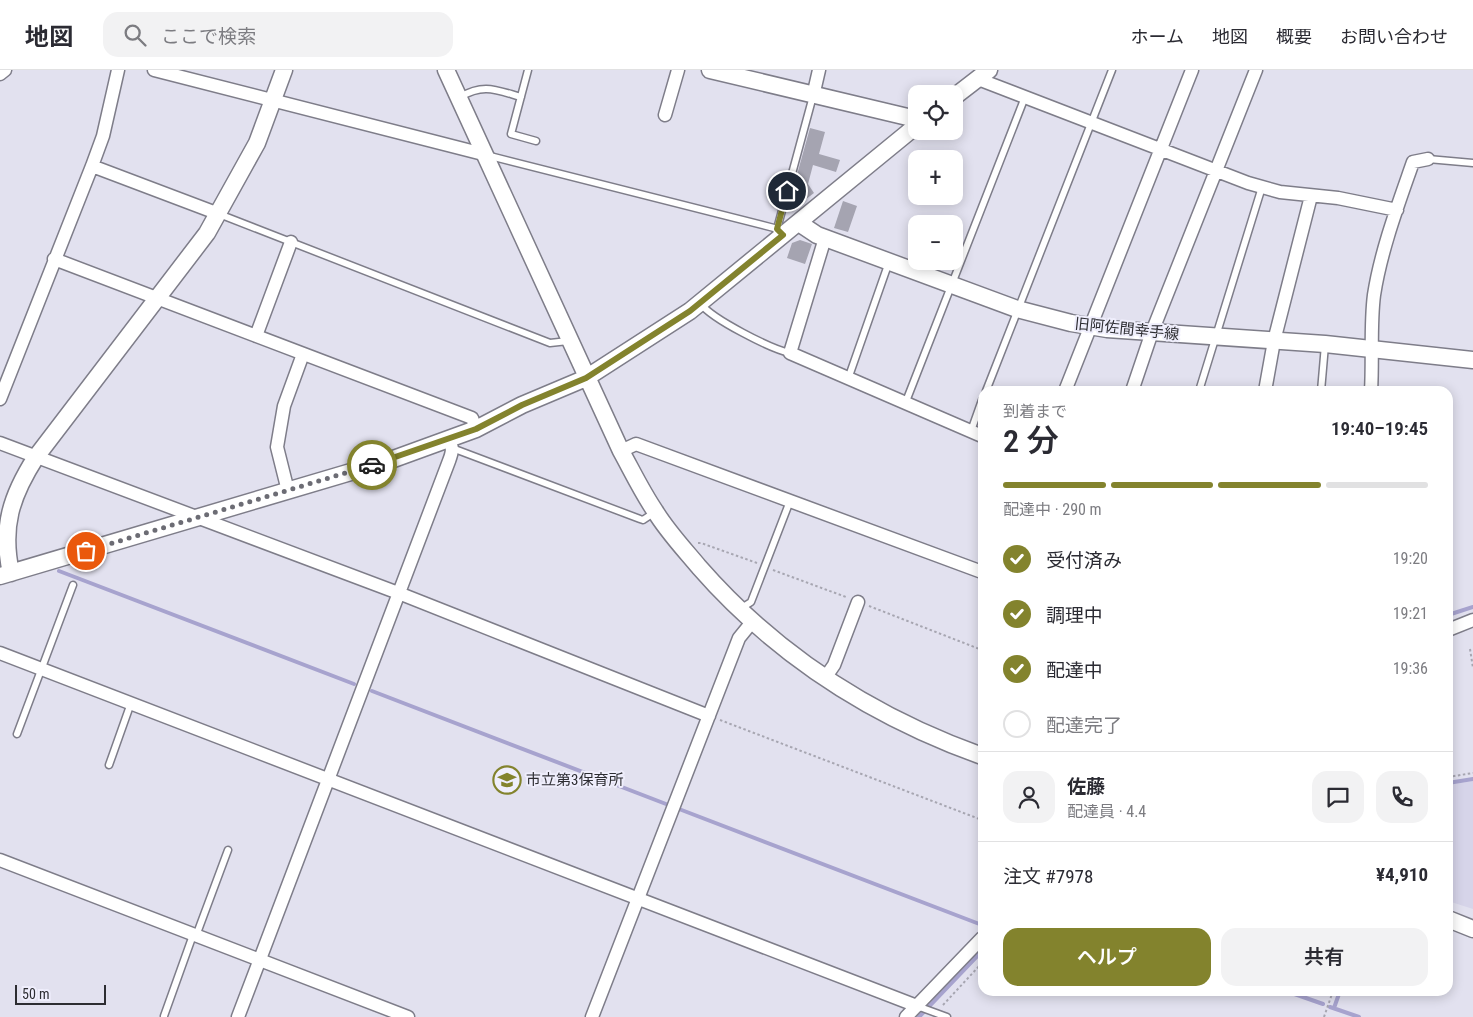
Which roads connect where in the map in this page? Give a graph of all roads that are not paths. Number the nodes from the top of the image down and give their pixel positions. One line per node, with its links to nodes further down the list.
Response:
1 (5, 70): 13 (street)
2 (118, 70): 30 (street)
3 (154, 70): 20 (street)
4 (284, 70): 20 (street)
5 (446, 70): 19 (street)
6 (528, 70): 17 (lane)
7 (678, 70): 21 (street)
8 (710, 70): 16 (street)
9 (819, 70): 16 (street)
10 (1112, 70): 23 (lane)
11 (1192, 70): 26 (street)
12 (1256, 70): 31 (street)
13 (0, 74)
14 (983, 74): 15 (street); 18 (street)
15 (963, 90)
16 (813, 96): 22 (street); 37 (lane)
17 (521, 97): 19 (lane); 25 (lane)
18 (1025, 97): 23 (street); 42 (lane)
19 (458, 98): 27 (street)
20 (274, 99): 27 (street); 35 (street)
21 (666, 115)
22 (908, 117)
23 (1092, 122): 26 (street); 45 (lane)
24 (908, 133): 36 (street)
25 (536, 141)
26 (1161, 151): 31 (street); 46 (street)
27 (483, 154): 37 (lane); 50 (street)
28 (1428, 159): 29 (lane); 34 (street)
29 (1473, 163)
30 (92, 166): 35 (street); 40 (street)
31 (1217, 172): 32 (street); 47 (street)
32 (1262, 187): 33 (street); 49 (lane)
33 (1311, 196): 34 (street); 51 (street)
34 (1396, 210): 53 (street)
35 (219, 214): 39 (lane); 43 (street)
36 (799, 223): 37 (street); 38 (street, 旧阿佐間幸手線)
37 (780, 232): 44 (street)
38 (825, 238): 41 (street, 旧阿佐間幸手線); 54 (street)
39 (292, 242): 48 (street); 50 (lane)
40 (54, 259): 43 (street); 66 (street)
41 (889, 261): 42 (street, 旧阿佐間幸手線); 58 (lane)
42 (952, 284): 45 (street, 旧阿佐間幸手線); 67 (lane)
43 (159, 298): 48 (street); 73 (street)
44 (700, 303): 54 (lane); 57 (street)
45 (1017, 309): 46 (street, 旧阿佐間幸手線); 59 (lane)
46 (1090, 327): 47 (street, 旧阿佐間幸手線); 60 (street)
47 (1152, 332): 49 (street, 旧阿佐間幸手線); 61 (street)
48 (256, 336): 55 (street)
49 (1216, 336): 51 (street, 旧阿佐間幸手線); 62 (lane)
50 (568, 341): 57 (street)
51 (1274, 341): 52 (street, 旧阿佐間幸手線); 63 (street)
52 (1325, 344): 53 (street, 旧阿佐間幸手線); 64 (lane)
53 (1373, 348): 56 (street, 旧阿佐間幸手線); 65 (street)
54 (790, 353): 58 (street)
55 (303, 354): 68 (street); 74 (street)
56 (1473, 360)
57 (586, 378): 68 (street); 72 (street)
58 (848, 379): 67 (street)
59 (988, 386)
60 (1067, 386)
61 (1134, 386)
62 (1201, 386)
63 (1266, 386)
64 (1321, 386)
65 (1371, 386)
66 (0, 399)
67 (905, 404): 69 (street)
68 (476, 429): 71 (street)
69 (977, 434)
70 (0, 443): 73 (street)
71 (450, 444): 74 (street); 76 (lane); 81 (street)
72 (621, 451): 75 (street); 76 (street)
73 (36, 457): 77 (street); 79 (street)
74 (288, 491): 77 (street)
75 (790, 500): 78 (street); 83 (lane)
76 (655, 512): 83 (street)
77 (198, 518): 79 (street); 81 (street)
78 (978, 570)
79 (5, 575)
80 (73, 584): 88 (lane)
81 (400, 594): 91 (street); 95 (street)
82 (858, 602): 89 (street)
83 (740, 610): 85 (street)
84 (1473, 620): 86 (street)
85 (752, 622): 89 (street); 91 (street)
86 (1453, 628)
87 (0, 653): 88 (street)
88 (41, 668): 90 (street); 92 (lane)
89 (825, 678): 93 (street)
90 (131, 703): 94 (lane); 95 (street)
91 (708, 716): 98 (street)
92 (17, 734)
93 (978, 755)
94 (108, 765)
95 (328, 780): 98 (street); 103 (street)
96 (228, 850): 101 (lane)
97 (0, 860): 101 (street)
98 (638, 899): 104 (street); 108 (street)
99 (1453, 921): 100 (street)
100 (1473, 929)
101 (195, 935): 103 (street); 105 (lane)
102 (978, 942): 104 (street)
103 (259, 960): 106 (street); 107 (street)
104 (917, 1006): 109 (street); 110 (lane)
105 (164, 1016)
106 (238, 1017)
107 (408, 1017)
108 (592, 1017)
109 (906, 1017)
110 (947, 1017)

